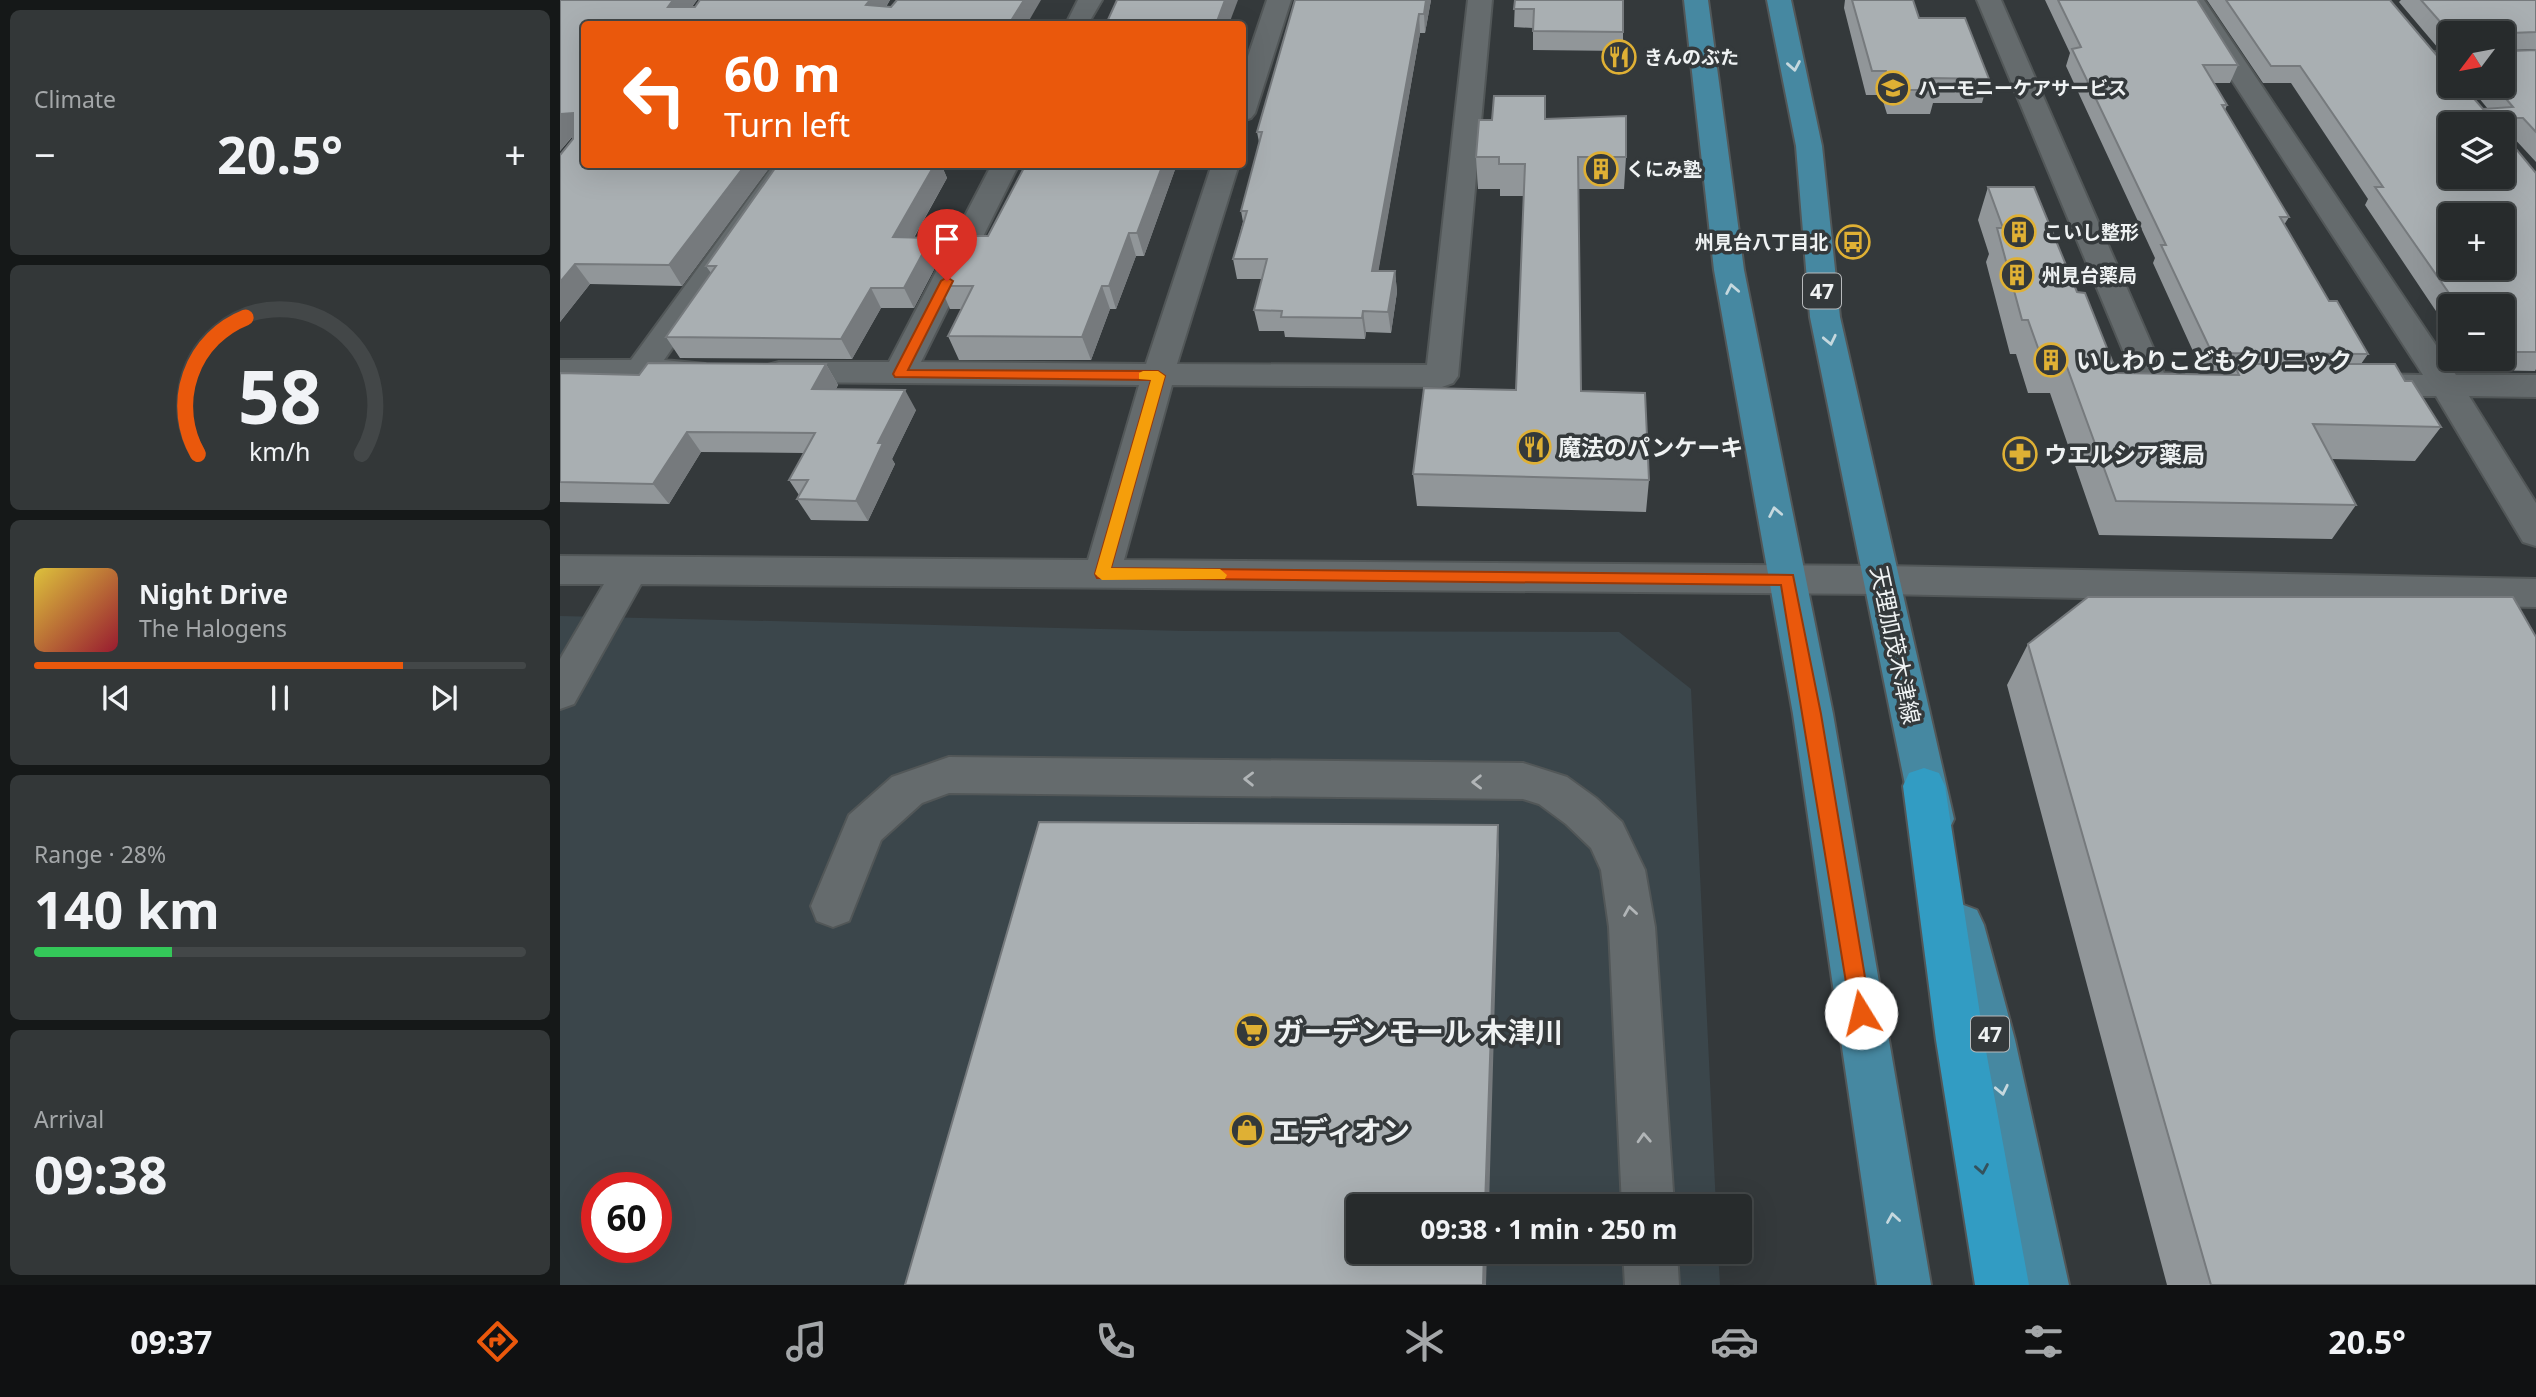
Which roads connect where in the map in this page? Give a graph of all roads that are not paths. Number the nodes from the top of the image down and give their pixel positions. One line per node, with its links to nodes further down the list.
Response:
1 (1090, 0): 8 (street)
2 (1279, 0): 11 (street)
3 (1480, 0): 18 (street)
4 (1696, 0): 27 (main road, one-way to 4)
5 (1779, 0): 28 (main road, 天理加茂木津線 / 47, one-way to 28)
6 (1989, 0): 19 (street)
7 (2192, 0): 21 (street)
8 (1079, 21)
9 (2414, 39): 10 (street)
10 (2438, 57)
11 (1246, 101)
12 (785, 168): 16 (street)
13 (1004, 168): 17 (street)
14 (1225, 168): 18 (street)
15 (560, 370): 16 (street)
16 (640, 371): 17 (street)
17 (900, 374): 18 (street)
18 (1158, 376): 26 (street)
19 (2222, 384)
20 (2334, 385): 21 (street)
21 (2446, 386): 22 (street); 23 (street)
22 (2536, 386)
23 (2536, 533)
24 (560, 570): 25 (street)
25 (629, 571): 26 (street); 30 (street)
26 (1102, 574): 27 (street)
27 (1788, 579): 28 (street); 36 (main road, one-way to 27)
28 (1883, 580): 29 (street); 31 (main road, 天理加茂木津線 / 47)
29 (2536, 593)
30 (560, 693)
31 (1924, 786): 37 (highway, one-way to 37); 38 (main road, 天理加茂木津線 / 47, one-way to 38)
32 (833, 906): 33 (street, one-way to 32)
33 (1646, 1194)
34 (1651, 1264): 35 (street)
35 (1652, 1285)
36 (1904, 1285)
37 (2002, 1285)
38 (2042, 1285)

